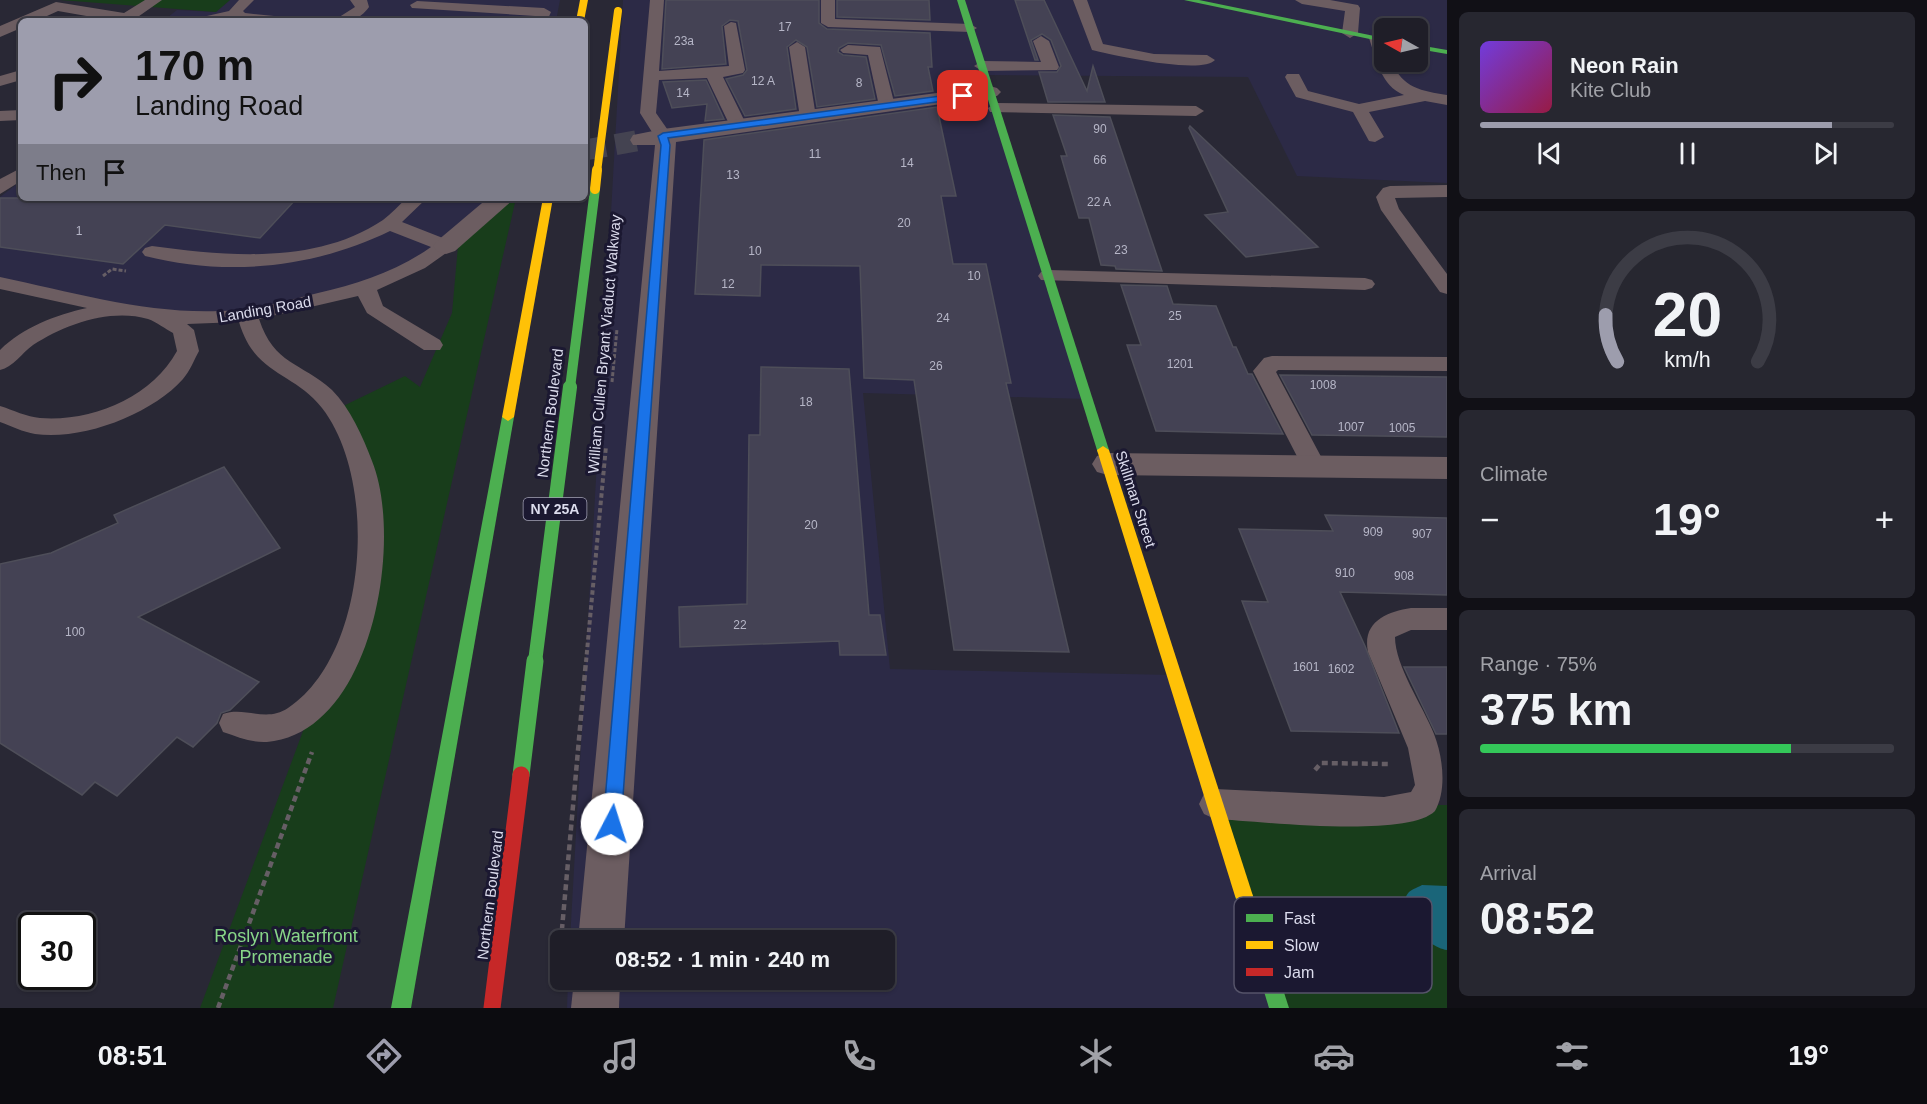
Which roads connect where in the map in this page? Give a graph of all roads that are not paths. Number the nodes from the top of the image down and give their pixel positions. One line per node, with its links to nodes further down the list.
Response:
1 (155, 0): 17 (lane)
2 (247, 0): 14 (lane)
3 (357, 0): 20 (lane)
4 (584, 0): 23 (main road)
5 (619, 0): 86 (main road, Northern Boulevard / NY 25A, bridge)
6 (657, 0): 40 (lane)
7 (828, 0): 26 (lane)
8 (961, 0): 26 (main road, Skillman Street)
9 (1080, 0): 35 (lane)
10 (1188, 0): 13 (main road)
11 (1302, 0): 28 (lane)
12 (419, 3): 21 (lane); 22 (lane)
13 (1242, 5): 28 (main road)
14 (236, 14): 18 (lane); 19 (lane)
15 (30, 18): 16 (lane)
16 (114, 18)
17 (127, 18)
18 (217, 18)
19 (252, 18)
20 (346, 18)
21 (407, 18)
22 (541, 18)
23 (581, 18)
24 (18, 24): 27 (lane)
25 (731, 26): 38 (lane)
26 (970, 28): 36 (main road, Skillman Street)
27 (0, 32)
28 (1350, 33): 29 (main road)
29 (1374, 38)
30 (1041, 41): 36 (lane)
31 (797, 47): 51 (lane)
32 (1428, 48): 34 (main road)
33 (848, 50): 46 (lane)
34 (1447, 52)
35 (1208, 60)
36 (982, 66): 44 (main road, Skillman Street)
37 (1388, 72): 43 (lane)
38 (713, 73): 40 (lane); 53 (lane)
39 (18, 76): 42 (lane)
40 (651, 76): 52 (lane)
41 (1293, 77): 47 (lane)
42 (0, 81)
43 (1425, 96): 45 (lane); 47 (lane)
44 (993, 100): 46 (street); 48 (lane); 64 (main road, Skillman Street)
45 (1447, 100)
46 (887, 106): 51 (street)
47 (1359, 109): 54 (lane)
48 (1196, 111)
49 (18, 115): 50 (lane)
50 (0, 116)
51 (808, 117): 53 (street)
52 (649, 126): 53 (street); 82 (street)
53 (738, 126)
54 (1375, 137)
55 (18, 174): 56 (lane)
56 (0, 188)
57 (1447, 191): 68 (lane)
58 (415, 201): 61 (lane)
59 (499, 201): 62 (street, Landing Road)
60 (547, 201): 85 (main road)
61 (389, 224): 62 (lane); 63 (lane)
62 (446, 246): 67 (lane, Landing Road)
63 (152, 252)
64 (1048, 276): 66 (lane); 75 (main road, Skillman Street)
65 (0, 283): 69 (lane, Landing Road)
66 (1365, 284)
67 (365, 287): 70 (lane, Landing Road); 71 (lane)
68 (1447, 288)
69 (148, 312): 70 (lane, Landing Road); 72 (lane); 74 (lane)
70 (247, 315): 79 (lane)
71 (432, 345)
72 (0, 363)
73 (1447, 364): 76 (lane)
74 (0, 414)
75 (1108, 464): 76 (street); 80 (main road, Skillman Street)
76 (1314, 466): 77 (street)
77 (1447, 468)
78 (1447, 619): 80 (lane)
79 (234, 723)
80 (1215, 804): 81 (main road, Skillman Street)
81 (1244, 897)
82 (602, 930)
83 (596, 990): 87 (street)
84 (1274, 993): 88 (main road, Skillman Street)
85 (401, 1008)
86 (492, 1008)
87 (595, 1008)
88 (1279, 1008)

